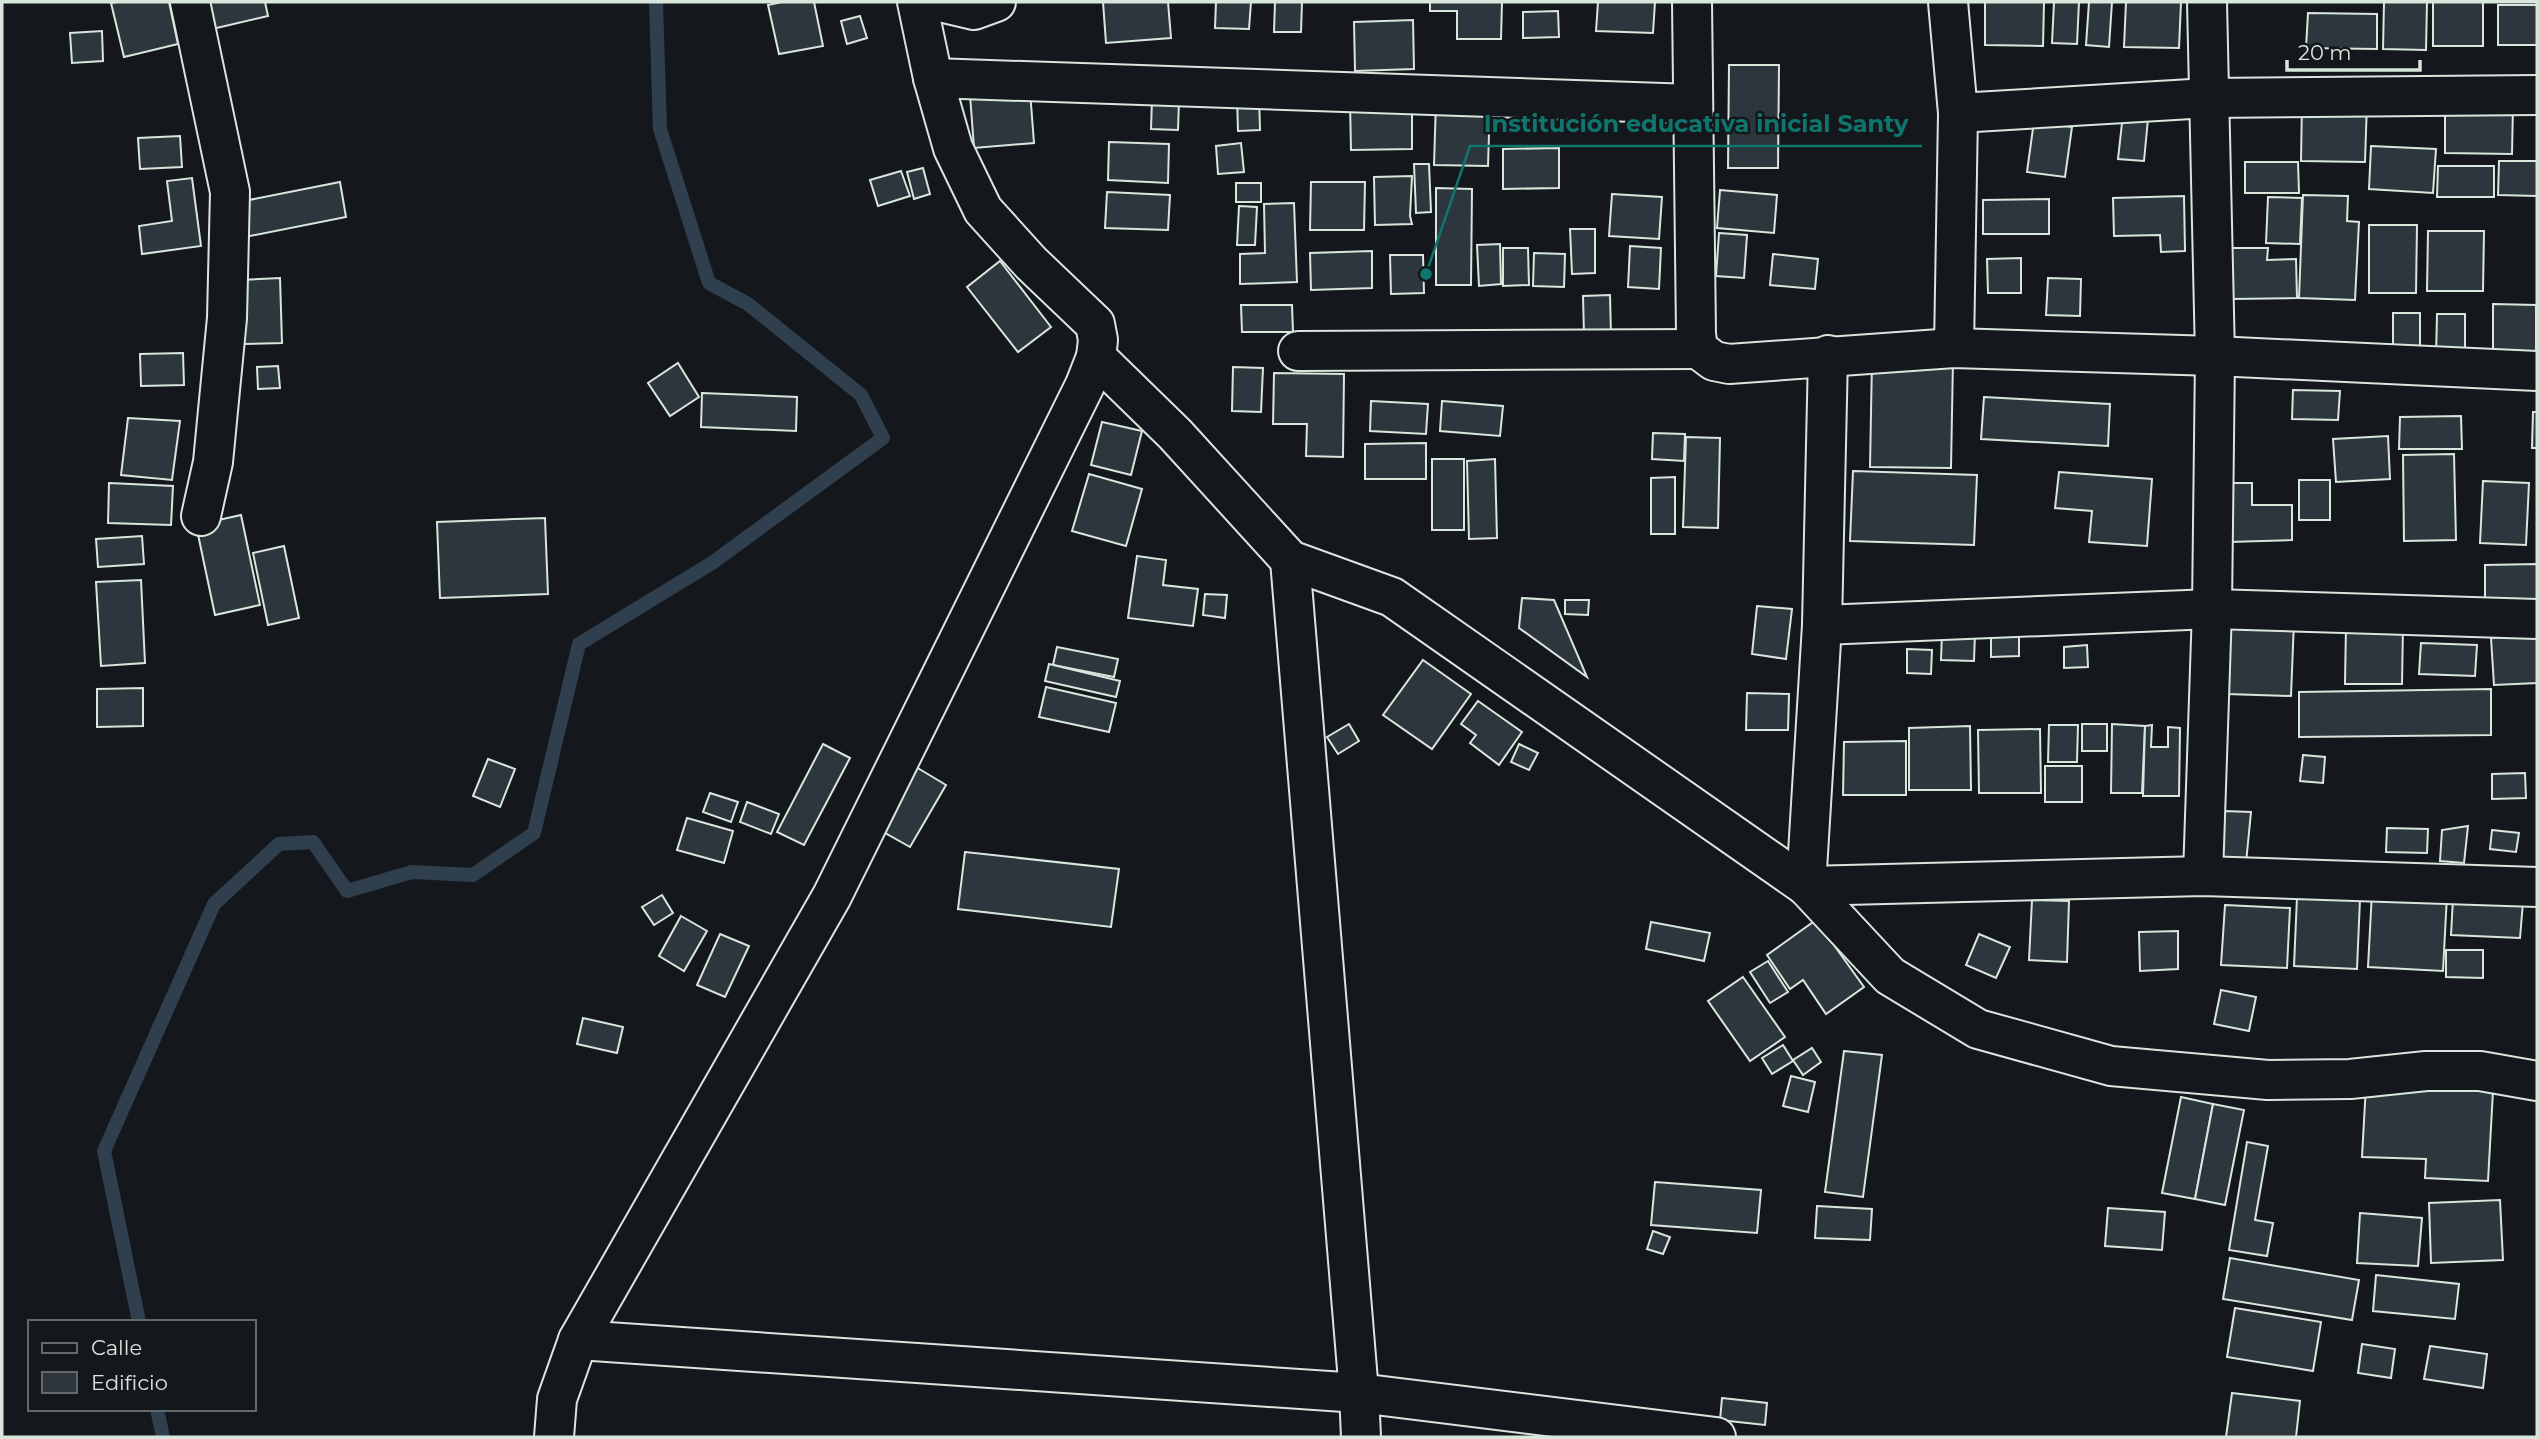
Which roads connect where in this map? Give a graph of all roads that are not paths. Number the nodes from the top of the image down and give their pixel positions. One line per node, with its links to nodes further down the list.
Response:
1 (190, 2): 20 (street)
2 (917, 2): 8 (street)
3 (940, 2): 4 (street)
4 (996, 2)
5 (1692, 2): 11 (street)
6 (1948, 2): 12 (street)
7 (2207, 2): 10 (street)
8 (933, 78): 11 (street); 18 (street)
9 (2537, 95): 10 (street)
10 (2208, 98): 12 (street); 17 (street)
11 (1693, 104): 14 (street)
12 (1958, 113): 13 (street)
13 (1954, 348): 16 (street); 17 (street)
14 (1698, 349): 15 (street); 16 (street)
15 (1298, 351)
16 (1828, 355): 24 (street)
17 (2216, 356): 19 (street); 22 (street)
18 (1096, 357): 21 (street); 29 (street)
19 (2537, 371)
20 (201, 516)
21 (1290, 560): 26 (street); 30 (street)
22 (2211, 609): 23 (street); 24 (street); 25 (street)
23 (2537, 619)
24 (1822, 625): 26 (street)
25 (2203, 876): 26 (street); 27 (street)
26 (1806, 886): 28 (street)
27 (2537, 887)
28 (2537, 1080)
29 (578, 1340): 30 (street); 31 (street)
30 (1359, 1393): 32 (street); 33 (street)
31 (554, 1437)
32 (1361, 1437)
33 (1716, 1437)

